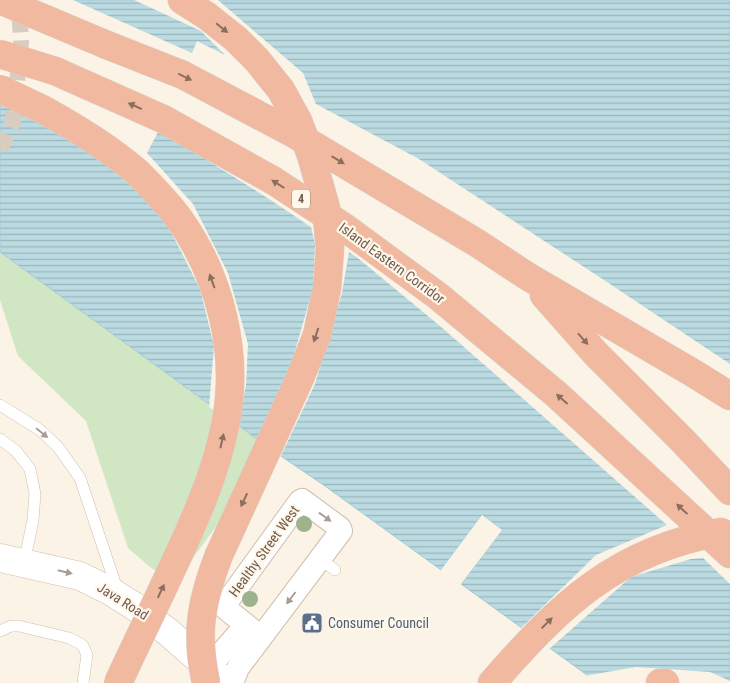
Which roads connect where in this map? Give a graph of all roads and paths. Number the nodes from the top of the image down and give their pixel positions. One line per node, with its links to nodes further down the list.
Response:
1 (0, 0): 5 (highway, one-way to 5, bridge)
2 (182, 0): 16 (highway, one-way to 16, bridge)
3 (0, 54): 11 (highway, Island Eastern Corridor / 4, one-way to 3, bridge)
4 (0, 89): 18 (highway, one-way to 4, bridge)
5 (527, 276): 6 (highway); 9 (highway, one-way to 9)
6 (730, 396)
7 (0, 406): 13 (lane, one-way to 13)
8 (0, 439): 12 (lane)
9 (730, 492)
10 (730, 530): 20 (highway, one-way to 10)
11 (730, 554)
12 (12, 560): 13 (main road, Java Road, one-way to 13)
13 (120, 598): 16 (main road, Java Road)
14 (0, 631): 17 (lane)
15 (254, 631): 15 (street, Healthy Street West, one-way to 15); 16 (street, Healthy Street West); 19 (street, Healthy Street West)
16 (213, 677)
17 (83, 683)
18 (118, 683)
19 (232, 683)
20 (492, 683)
21 (660, 683): 22 (highway)
22 (665, 683)

